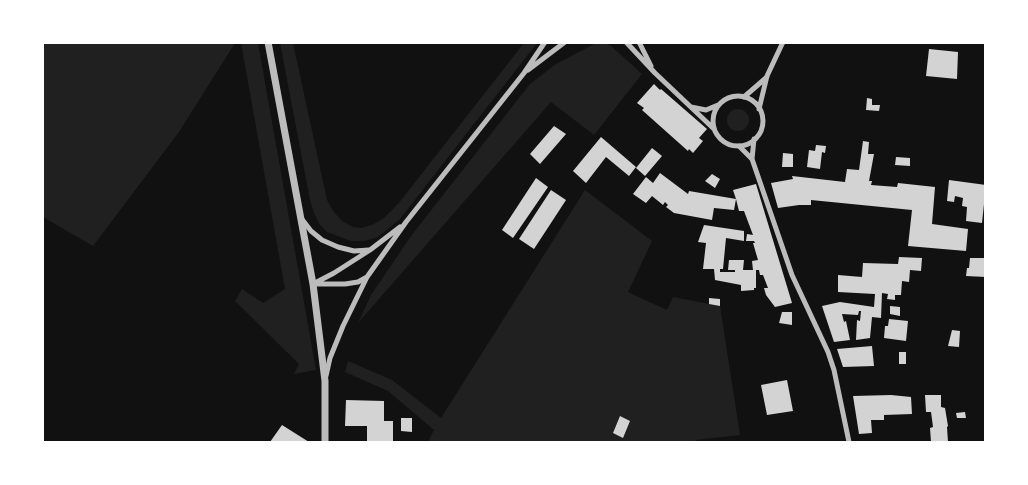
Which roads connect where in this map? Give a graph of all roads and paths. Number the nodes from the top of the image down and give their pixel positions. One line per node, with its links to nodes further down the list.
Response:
1 (268, 42): 18 (street)
2 (544, 42): 7 (street)
3 (565, 42): 7 (street)
4 (626, 42): 8 (street)
5 (639, 42): 8 (street)
6 (783, 42): 9 (street)
7 (524, 73): 19 (street)
8 (655, 73): 12 (street)
9 (767, 76): 10 (street); 13 (street)
10 (744, 97): 11 (street); 13 (street)
11 (719, 104): 12 (street); 14 (street)
12 (690, 107): 14 (street)
13 (759, 109): 15 (street)
14 (714, 129): 16 (street)
15 (754, 139): 16 (street); 17 (street)
16 (740, 146): 17 (street)
17 (752, 159): 25 (street)
18 (300, 216): 20 (street); 22 (street)
19 (406, 222): 20 (street); 21 (street)
20 (370, 250): 22 (street)
21 (367, 277): 22 (street); 23 (street)
22 (313, 284): 23 (street)
23 (325, 381): 24 (street)
24 (325, 442)
25 (849, 442)

